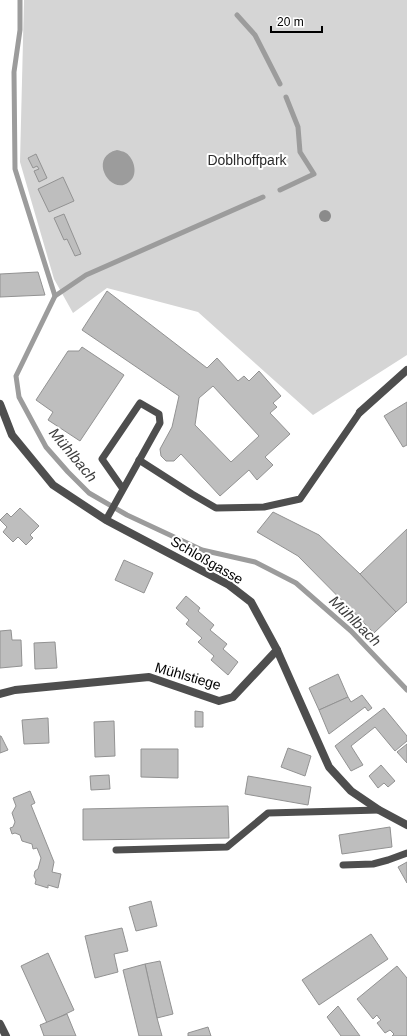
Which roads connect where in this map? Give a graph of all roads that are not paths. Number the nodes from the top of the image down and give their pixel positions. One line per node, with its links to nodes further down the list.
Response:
1 (407, 370): 3 (street)
2 (0, 404): 6 (street, Schloßgasse)
3 (360, 412): 4 (lane)
4 (139, 460): 5 (lane); 5 (lane)
5 (123, 489): 6 (lane)
6 (108, 516): 7 (street, Schloßgasse)
7 (277, 650): 8 (street, Mühlstiege); 9 (street, Schloßgasse)
8 (0, 694)
9 (379, 810): 10 (street, Schloßgasse); 11 (lane)
10 (407, 826)
11 (116, 850)
12 (407, 853): 13 (lane)
13 (343, 865)
14 (0, 1024): 15 (street)
15 (6, 1036)

